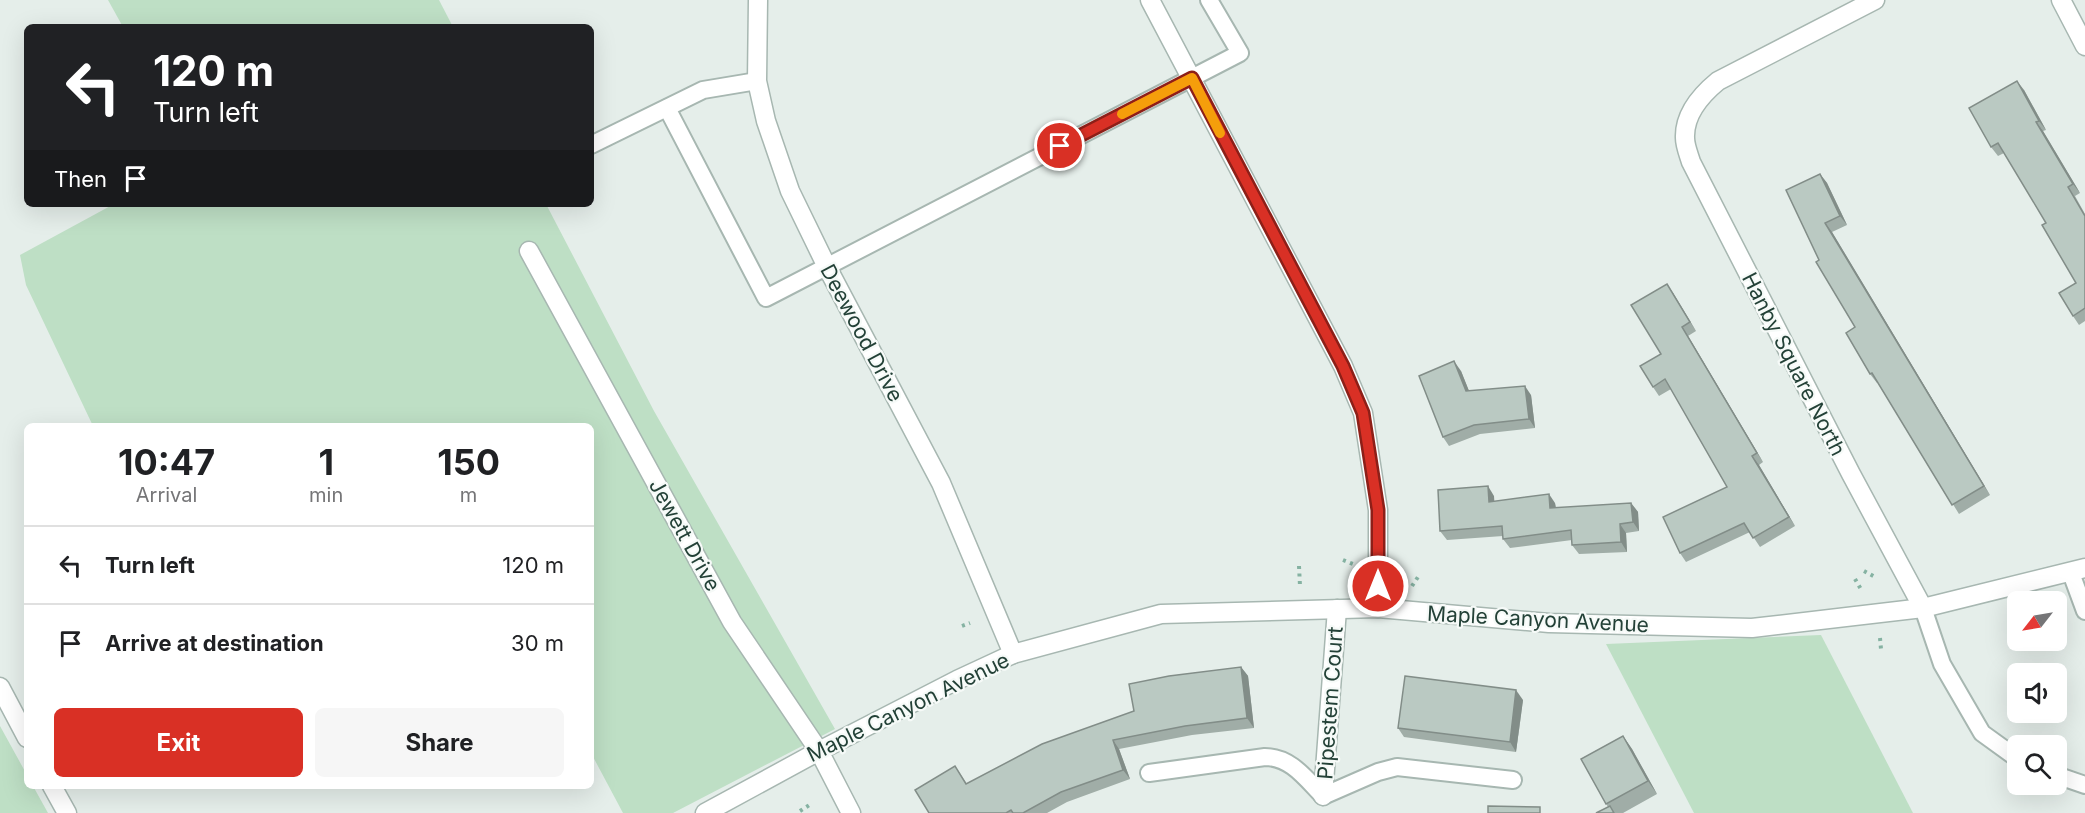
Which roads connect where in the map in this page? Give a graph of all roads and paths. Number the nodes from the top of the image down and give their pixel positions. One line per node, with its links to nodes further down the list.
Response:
1 (758, 0): 8 (street, Deewood Drive)
2 (1150, 0): 7 (street)
3 (1209, 0): 7 (lane)
4 (1875, 0): 23 (street, Hanby Square North)
5 (2061, 0): 6 (street)
6 (2085, 46)
7 (1192, 78): 12 (lane); 22 (street)
8 (757, 81): 9 (lane); 12 (street, Deewood Drive)
9 (667, 108): 10 (lane); 12 (lane)
10 (594, 144)
11 (529, 251): 31 (street, Jewett Drive)
12 (827, 267): 28 (street, Deewood Drive)
13 (1343, 560): 14 (path)
14 (1353, 564)
15 (1299, 566): 20 (path)
16 (1864, 570): 19 (path)
17 (2078, 571): 23 (street, Maple Canyon Avenue); 25 (lane)
18 (1420, 574): 21 (path)
19 (1877, 578)
20 (1300, 590)
21 (1407, 591)
22 (1378, 608): 23 (street, Maple Canyon Avenue); 24 (street, Maple Canyon Avenue)
23 (1923, 608): 32 (lane)
24 (1337, 609): 28 (street, Maple Canyon Avenue); 38 (street, Pipestem Court)
25 (2085, 611)
26 (970, 623): 27 (path)
27 (962, 626)
28 (1012, 654): 31 (street, Maple Canyon Avenue)
29 (0, 687): 30 (street)
30 (24, 732)
31 (819, 751): 42 (street, Maple Canyon Avenue); 43 (street, Jewett Drive)
32 (2007, 751)
33 (1149, 773): 38 (lane)
34 (2067, 779): 36 (lane)
35 (1513, 780): 38 (lane)
36 (2085, 785)
37 (54, 789): 41 (street)
38 (1323, 796)
39 (811, 804): 40 (path)
40 (800, 811)
41 (67, 813)
42 (705, 813)
43 (851, 813)

